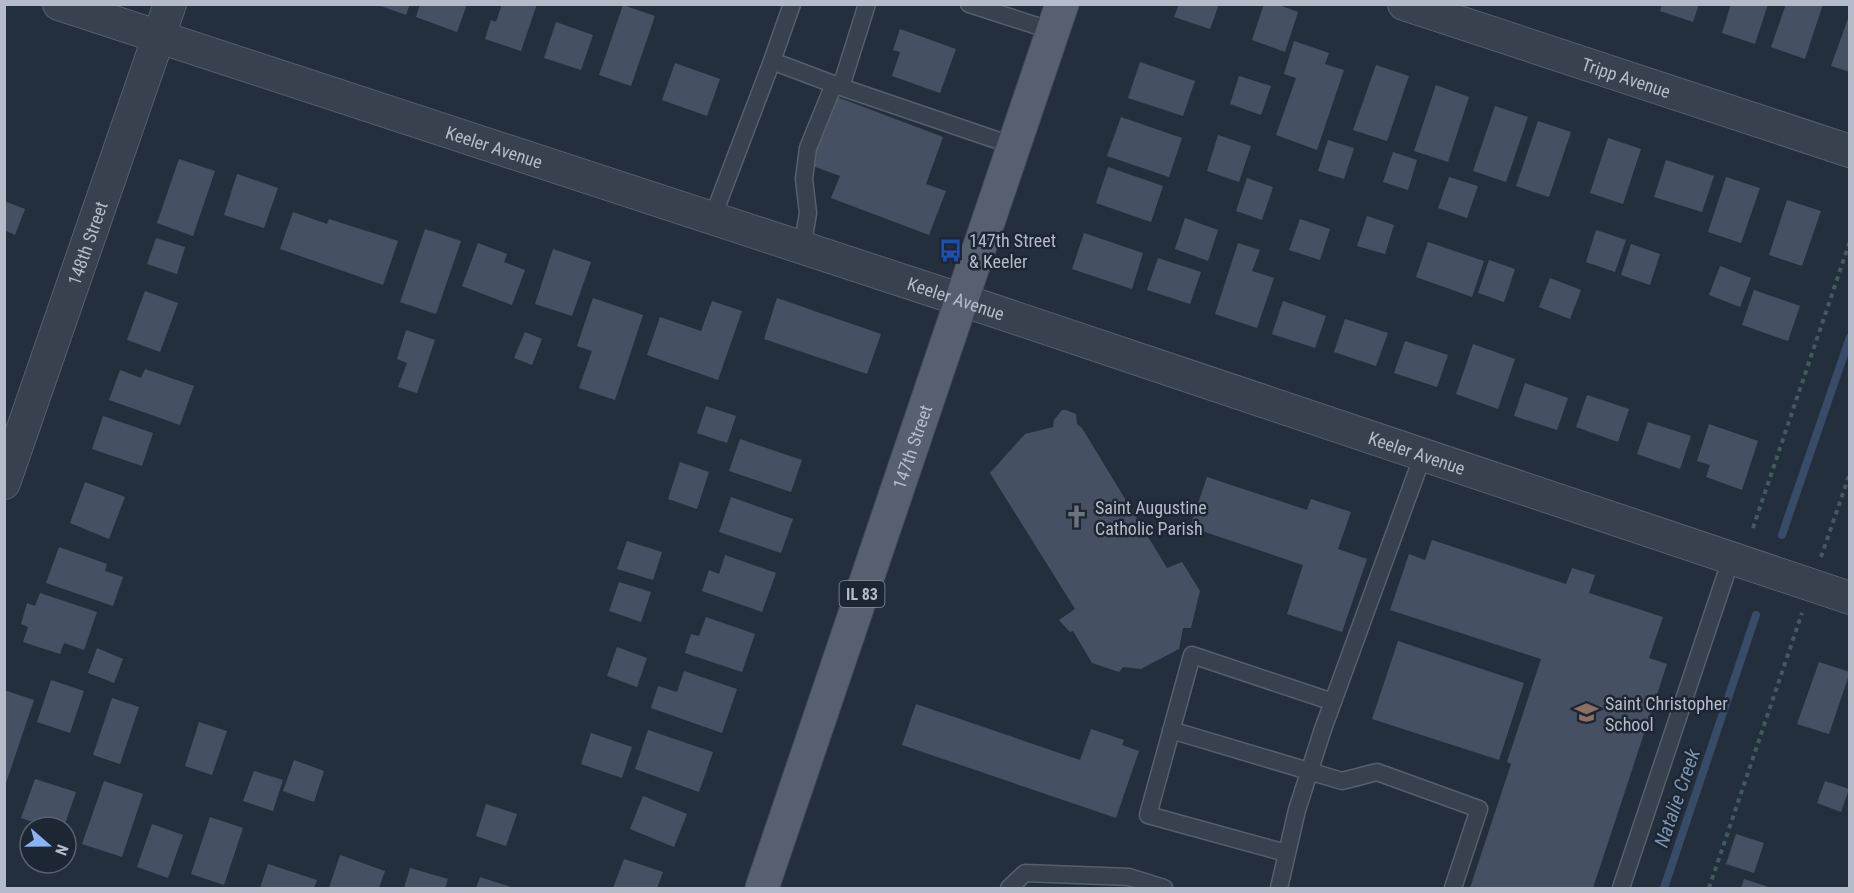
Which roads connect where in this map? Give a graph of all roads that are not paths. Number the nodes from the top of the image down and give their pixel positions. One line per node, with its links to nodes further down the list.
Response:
1 (59, 4): 8 (street, Keeler Avenue)
2 (170, 4): 8 (street, 148th Street)
3 (792, 4): 9 (lane)
4 (867, 4): 10 (lane)
5 (969, 4): 7 (lane)
6 (1404, 4): 12 (street, Tripp Avenue)
7 (1057, 18): 11 (main road, 147th Street / IL 83)
8 (159, 37): 13 (street, Keeler Avenue); 17 (street, 148th Street)
9 (772, 62): 10 (lane); 13 (lane)
10 (837, 86): 11 (lane); 14 (lane)
11 (1014, 146): 15 (main road, 147th Street / IL 83)
12 (1850, 151)
13 (712, 219): 14 (street, Keeler Avenue)
14 (802, 248): 15 (street, Keeler Avenue)
15 (962, 300): 16 (street, Keeler Avenue); 24 (main road, 147th Street / IL 83)
16 (1423, 455): 18 (street, Keeler Avenue); 20 (lane)
17 (4, 483)
18 (1731, 559): 19 (street, Keeler Avenue); 29 (lane)
19 (1850, 598)
20 (1333, 702): 21 (lane); 22 (lane)
21 (1171, 730): 22 (lane); 23 (lane)
22 (1309, 772): 23 (lane); 28 (lane)
23 (1286, 853): 27 (lane)
24 (762, 888)
25 (1009, 888): 26 (lane)
26 (1164, 888)
27 (1279, 888)
28 (1453, 888)
29 (1621, 888)

